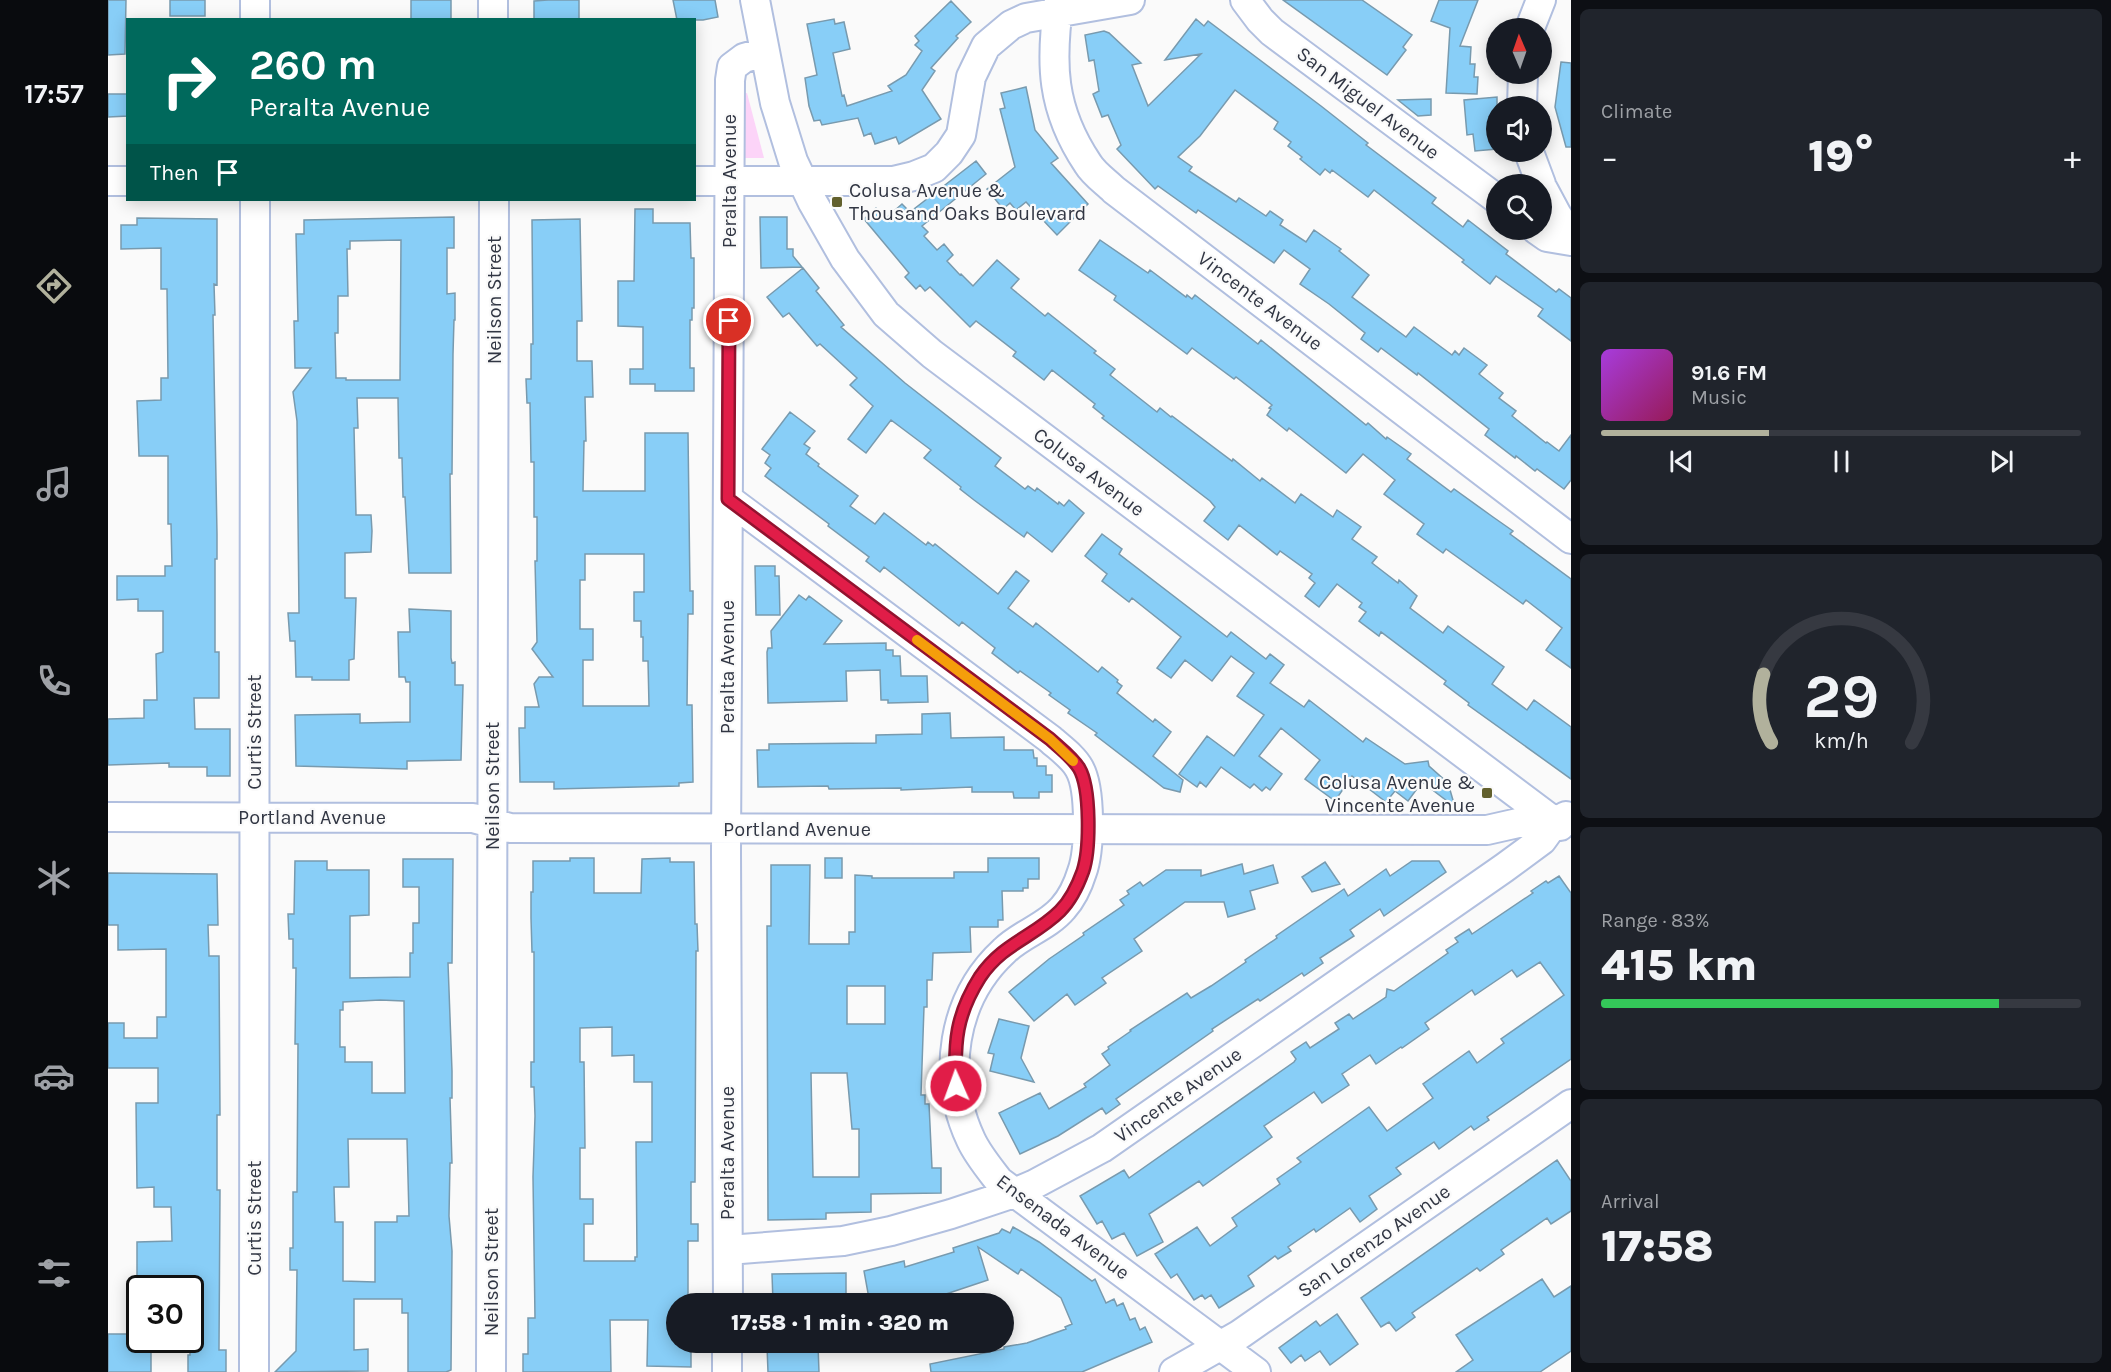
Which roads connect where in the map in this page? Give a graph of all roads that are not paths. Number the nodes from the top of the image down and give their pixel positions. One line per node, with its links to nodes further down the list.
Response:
1 (255, 0): 8 (street)
2 (493, 0): 9 (street)
3 (755, 0): 11 (street, Colusa Avenue)
4 (1130, 0): 7 (street)
5 (1245, 0): 17 (street, San Miguel Avenue)
6 (1541, 0): 10 (street)
7 (1058, 5): 16 (street); 25 (street, Vincente Avenue)
8 (255, 18)
9 (494, 18)
10 (1534, 18)
11 (765, 52): 15 (street, Peralta Avenue); 16 (street, Colusa Avenue)
12 (108, 181): 13 (street)
13 (126, 181)
14 (696, 181): 15 (street)
15 (729, 182): 16 (street); 24 (street, Peralta Avenue)
16 (803, 182): 28 (street, Colusa Avenue)
17 (1486, 191)
18 (255, 201): 27 (street, Curtis Street)
19 (494, 201): 29 (street, Neilson Street)
20 (1552, 206): 21 (street)
21 (1571, 236)
22 (1552, 238): 23 (street)
23 (1571, 241)
24 (728, 499): 30 (street, Peralta Avenue); 31 (street, Ensenada Avenue)
25 (1571, 539)
26 (108, 817): 27 (street, Portland Avenue)
27 (255, 817): 29 (street, Portland Avenue); 40 (street, Curtis Street)
28 (1566, 823): 32 (street, Portland Avenue); 33 (street, Vincente Avenue)
29 (492, 824): 30 (street, Portland Avenue); 41 (street, Neilson Street)
30 (726, 829): 31 (street, Portland Avenue); 36 (street, Peralta Avenue)
31 (1086, 829): 32 (street, Portland Avenue); 35 (street, Ensenada Avenue)
32 (1487, 830): 33 (street)
33 (1521, 856): 35 (street, Vincente Avenue)
34 (1571, 1104): 38 (street, San Lorenzo Avenue)
35 (1014, 1193): 36 (street, Vincente Avenue); 38 (street, Ensenada Avenue)
36 (728, 1250): 37 (street, Peralta Avenue)
37 (728, 1293)
38 (1221, 1346): 43 (street, San Lorenzo Avenue); 44 (street, Ensenada Avenue)
39 (727, 1353): 42 (street)
40 (254, 1372)
41 (491, 1372)
42 (727, 1372)
43 (1174, 1372)
44 (1256, 1372)

